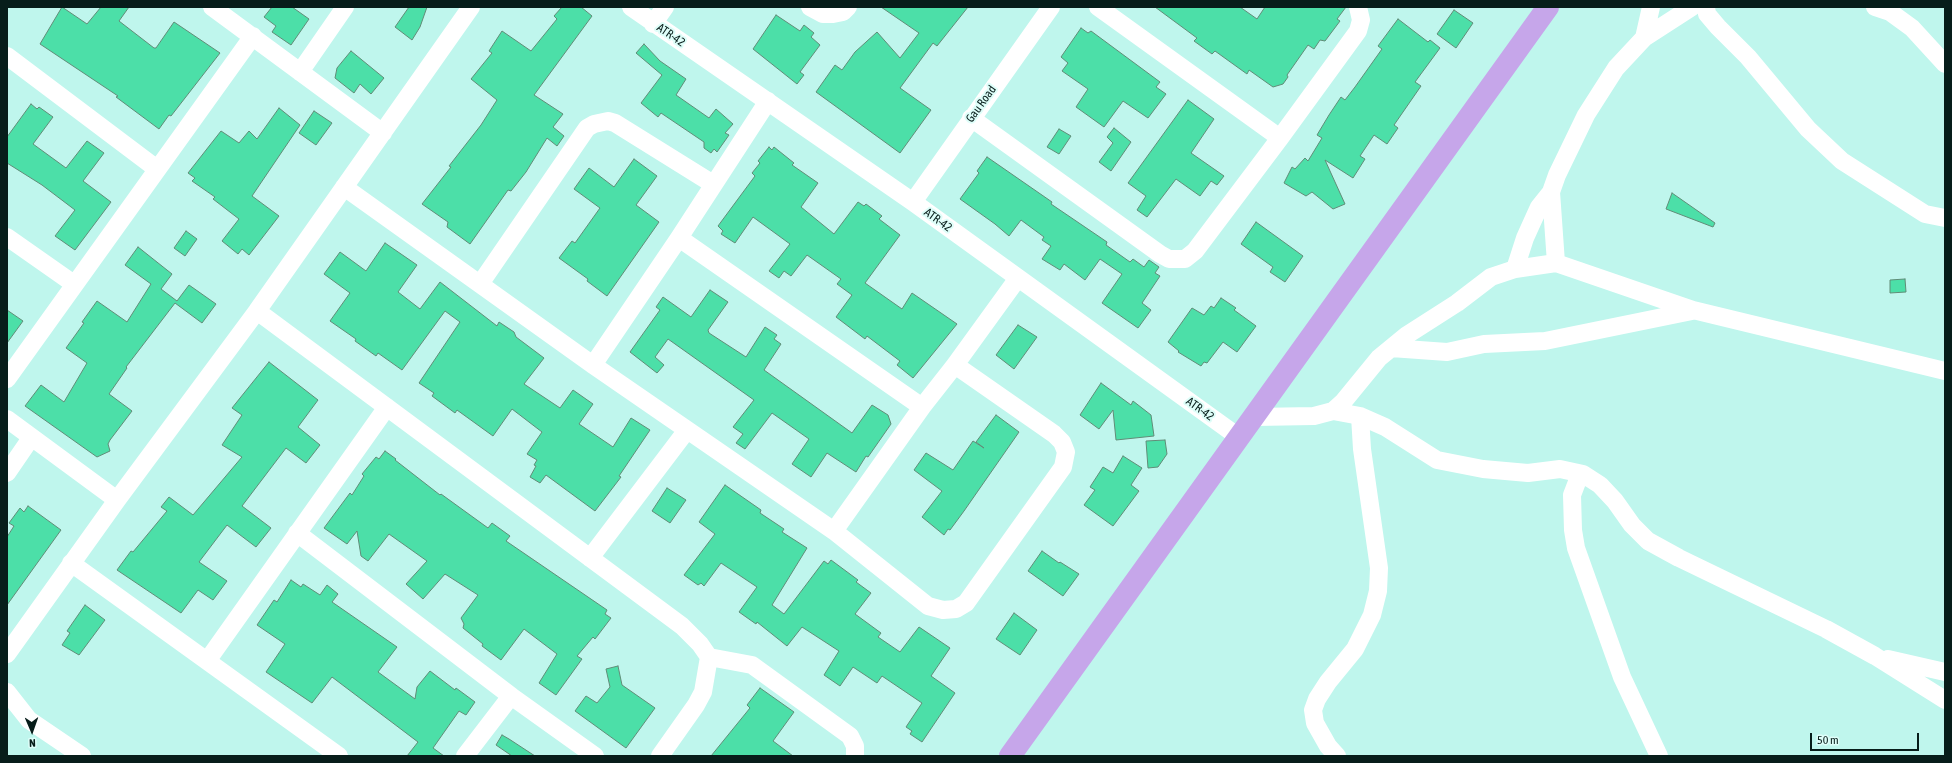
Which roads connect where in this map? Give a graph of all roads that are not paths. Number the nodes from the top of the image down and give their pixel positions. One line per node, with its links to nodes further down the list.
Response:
1 (212, 7): 17 (street)
2 (345, 7): 21 (street)
3 (471, 7): 24 (street)
4 (631, 7): 16 (street, ATR-42)
5 (665, 7): 16 (street)
6 (810, 7): 7 (street)
7 (848, 7)
8 (1051, 7): 23 (street, Gau Road)
9 (1098, 7): 25 (street)
10 (1358, 7): 25 (street)
11 (1548, 7): 50 (main road)
12 (1652, 7): 18 (street)
13 (1692, 7): 18 (street)
14 (1706, 7): 31 (street)
15 (1875, 7): 20 (street)
16 (653, 24): 22 (street, ATR-42)
17 (253, 36): 21 (street); 26 (street)
18 (1644, 38): 29 (street)
19 (7, 56): 26 (street)
20 (1945, 64)
21 (300, 72): 24 (street)
22 (768, 101): 27 (street); 30 (street, ATR-42)
23 (971, 118): 25 (street); 30 (street, Gau Road)
24 (383, 133): 28 (street)
25 (1280, 138)
26 (157, 169): 37 (street)
27 (713, 184): 33 (street); 38 (street)
28 (344, 187): 38 (street); 40 (street)
29 (1551, 192): 34 (street); 35 (street)
30 (913, 202): 36 (street, ATR-42)
31 (1945, 218)
32 (7, 237): 37 (street)
33 (679, 238): 43 (street); 47 (street)
34 (1556, 263): 35 (street); 39 (street)
35 (1515, 269): 41 (street)
36 (1018, 278): 42 (street); 54 (street, ATR-42)
37 (74, 284): 45 (street)
38 (480, 284): 43 (street)
39 (1693, 310): 41 (street); 44 (street)
40 (257, 311): 46 (street); 57 (street)
41 (1391, 348): 48 (street)
42 (955, 365): 47 (street); 58 (street)
43 (593, 366): 52 (street)
44 (1945, 371)
45 (7, 379)
46 (387, 407): 59 (street); 60 (street)
47 (922, 407): 58 (street)
48 (1333, 411): 49 (street); 50 (street)
49 (1360, 416): 56 (street); 77 (street)
50 (1255, 417): 54 (main road)
51 (7, 419): 53 (street)
52 (687, 430): 58 (street); 60 (street)
53 (31, 438): 55 (street); 57 (street)
54 (1240, 438): 76 (main road)
55 (7, 473)
56 (1583, 474): 63 (street); 78 (street)
57 (117, 500): 61 (street)
58 (834, 531)
59 (297, 533): 65 (street); 68 (street)
60 (590, 558): 64 (street)
61 (71, 564): 62 (street); 65 (street)
62 (7, 654)
63 (1875, 656): 66 (street); 69 (street)
64 (709, 657): 74 (street); 75 (street)
65 (207, 661): 71 (street)
66 (1945, 672)
67 (7, 692): 70 (street)
68 (511, 696): 72 (street); 73 (street)
69 (1945, 700)
70 (82, 756)
71 (339, 756)
72 (465, 756)
73 (595, 756)
74 (660, 756)
75 (855, 756)
76 (1010, 756)
77 (1337, 756)
78 (1659, 756)

